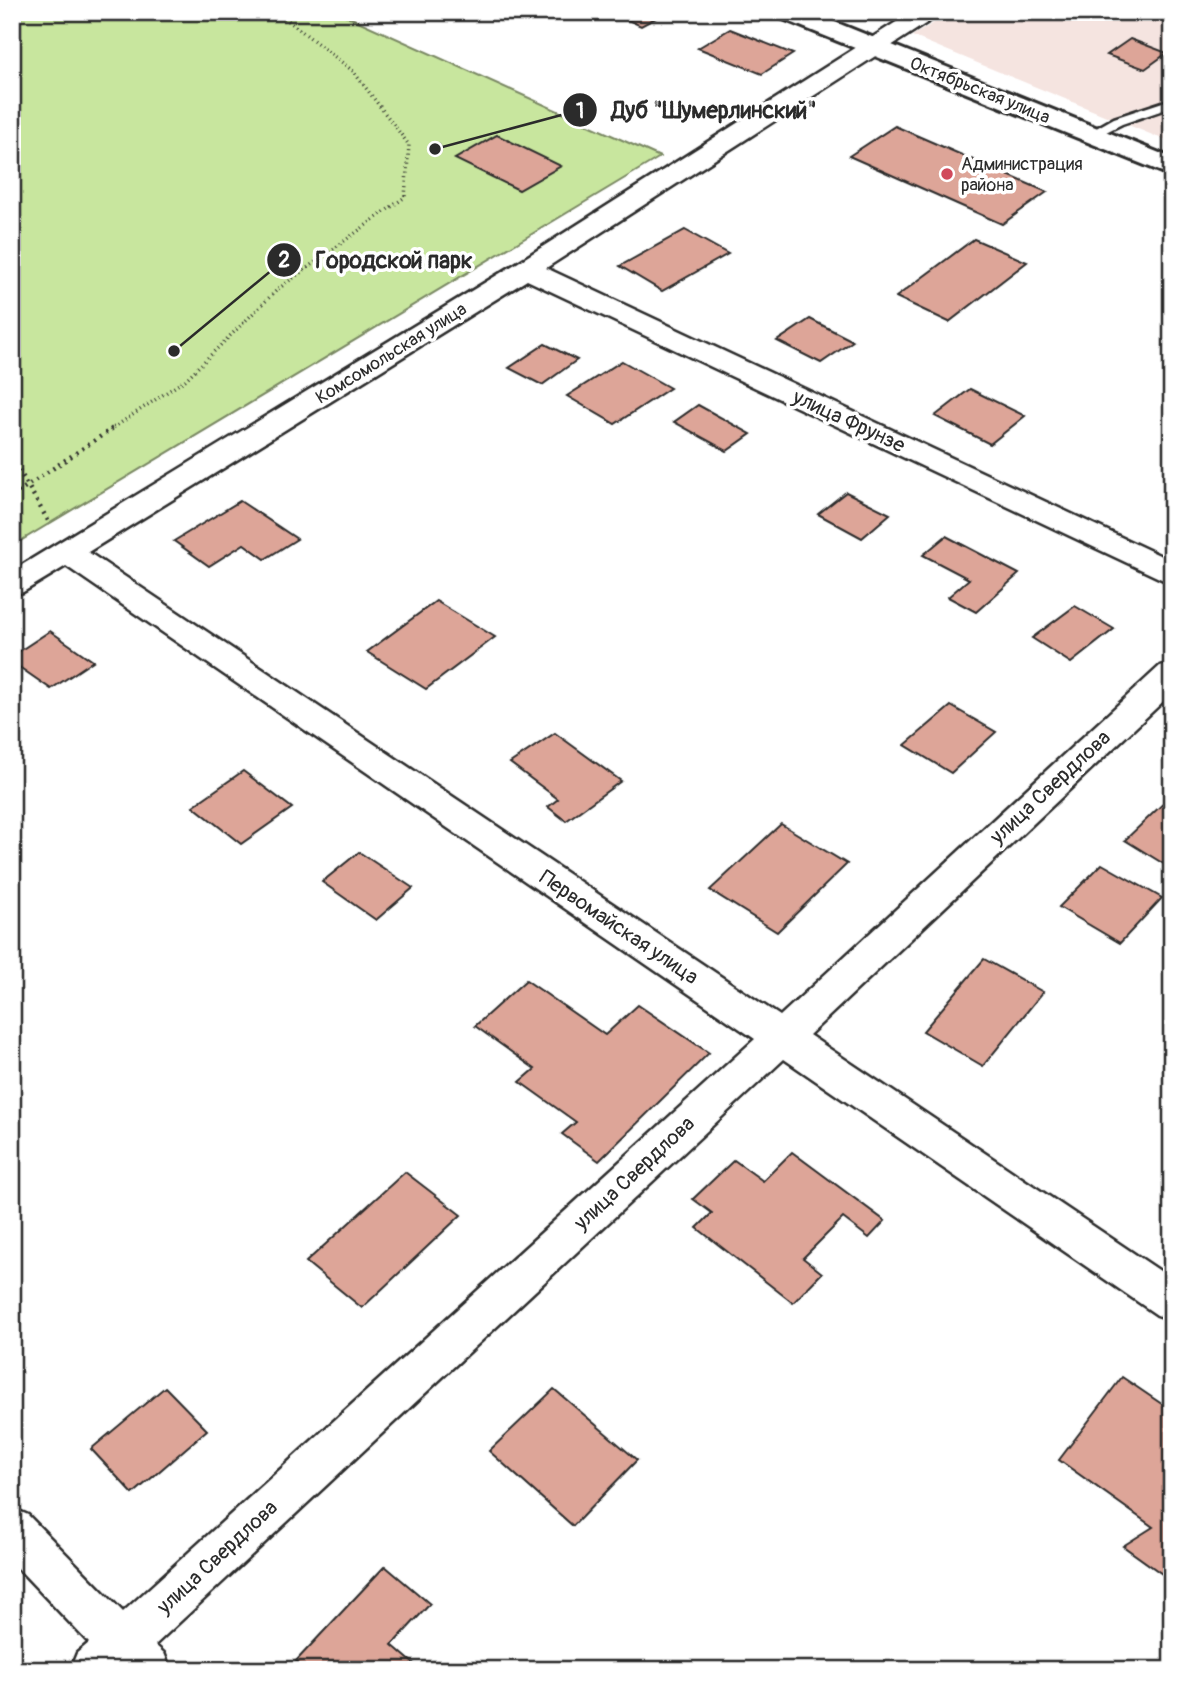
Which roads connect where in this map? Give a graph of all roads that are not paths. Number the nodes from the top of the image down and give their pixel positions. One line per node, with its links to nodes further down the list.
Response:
1 (787, 12): 3 (street, Октябрьская улица)
2 (928, 12): 3 (street, Комсомольская улица)
3 (872, 46): 5 (street, Октябрьская улица); 7 (street, Комсомольская улица)
4 (1172, 103): 5 (lane)
5 (1090, 135): 6 (street, Октябрьская улица)
6 (1172, 168)
7 (526, 269): 8 (street, Комсомольская улица); 9 (street, улица Фрунзе)
8 (67, 552): 10 (street, Комсомольская улица); 12 (street, Первомайская улица)
9 (1172, 574)
10 (12, 585)
11 (1172, 674): 12 (street, улица Свердлова)
12 (782, 1037): 13 (street, Первомайская улица); 15 (street, улица Свердлова)
13 (1172, 1302)
14 (12, 1530): 15 (street)
15 (121, 1661)

